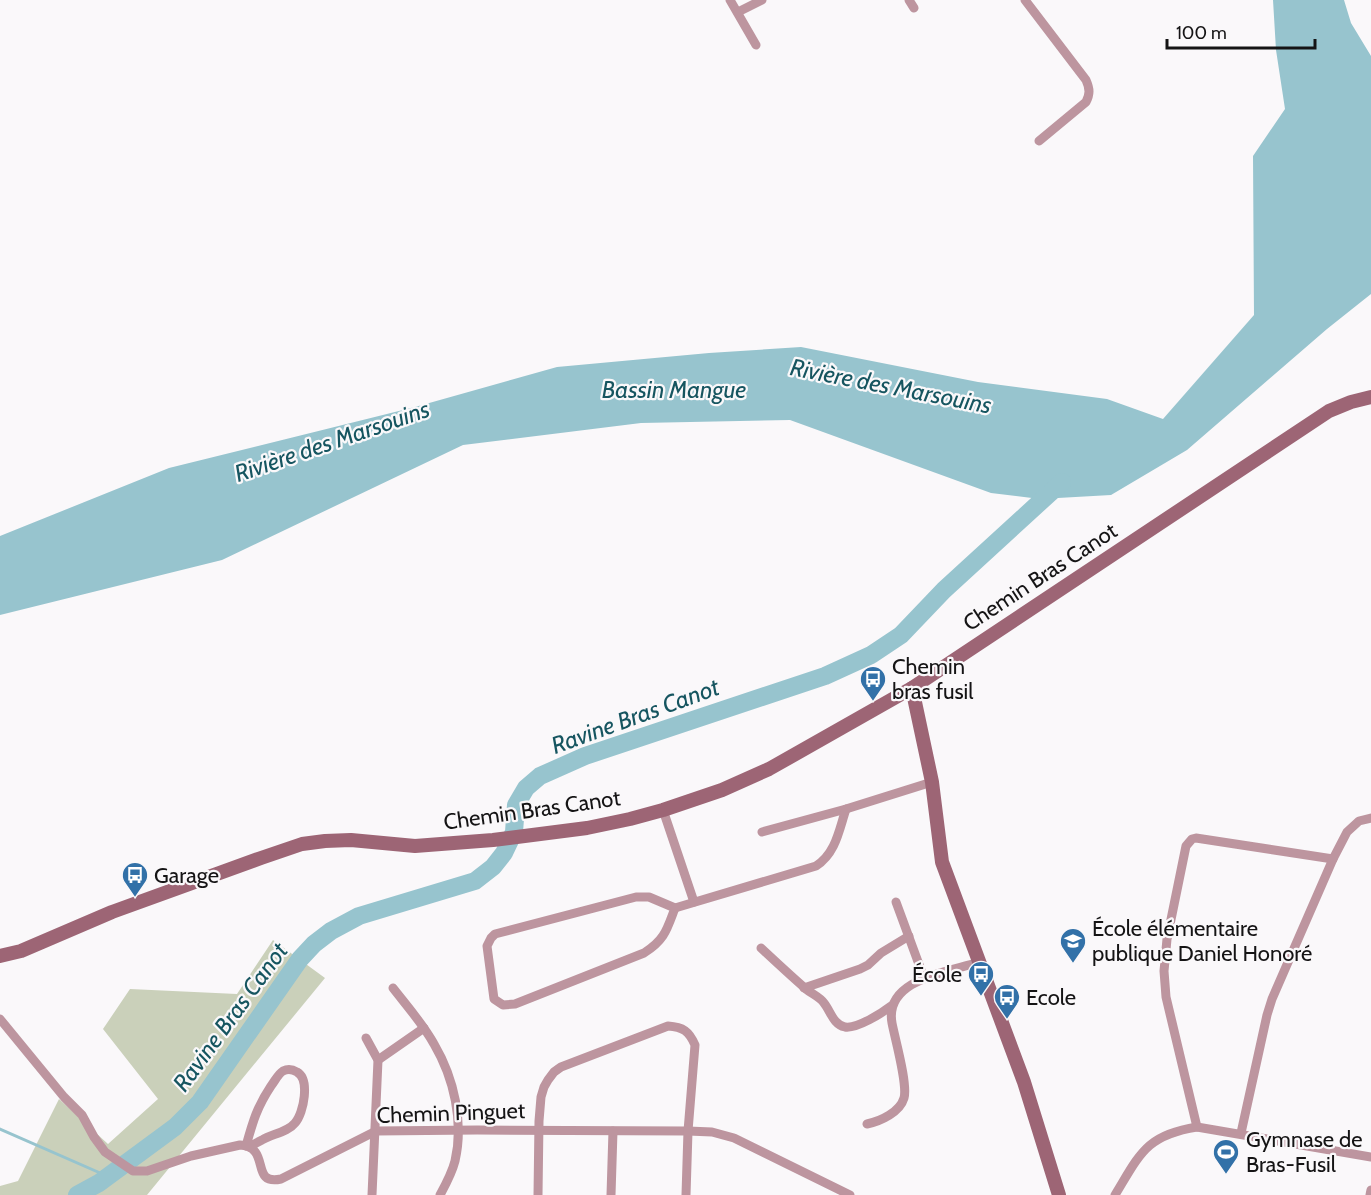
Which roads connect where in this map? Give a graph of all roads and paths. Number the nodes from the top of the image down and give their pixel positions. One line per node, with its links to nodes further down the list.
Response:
1 (730, 0): 4 (street)
2 (762, 0): 4 (street)
3 (1025, 0): 6 (street)
4 (738, 12): 5 (street)
5 (756, 45)
6 (1039, 141)
7 (1371, 397): 8 (street, Chemin Bras Canot)
8 (912, 688): 9 (street); 11 (street, Chemin Bras Canot)
9 (932, 782): 10 (street); 21 (street)
10 (846, 808): 13 (street); 15 (street)
11 (663, 810): 15 (street); 20 (street, Chemin Bras Canot)
12 (1371, 818): 14 (street)
13 (762, 832)
14 (1333, 859): 31 (street); 37 (street)
15 (694, 902): 17 (street)
16 (896, 903): 18 (street)
17 (675, 908): 17 (street)
18 (909, 936): 22 (street); 24 (street)
19 (761, 948): 24 (street)
20 (0, 956)
21 (979, 962): 22 (street); 47 (street)
22 (924, 978): 25 (street)
23 (393, 988): 27 (street)
24 (804, 988): 25 (street)
25 (891, 1006): 30 (street)
26 (0, 1019): 38 (street)
27 (424, 1028): 29 (street); 32 (street)
28 (366, 1038): 29 (street)
29 (378, 1060): 34 (street)
30 (867, 1124)
31 (1197, 1127): 37 (street); 48 (street)
32 (459, 1130): 33 (street, Chemin Pinguet); 34 (street, Chemin Pinguet); 42 (street)
33 (539, 1130): 35 (street, Chemin Pinguet); 36 (street); 43 (street)
34 (376, 1131): 38 (street, Chemin Pinguet); 41 (street)
35 (613, 1131): 36 (street, Chemin Pinguet); 44 (street)
36 (688, 1131): 45 (street); 46 (street, Chemin Pinguet)
37 (1241, 1134): 39 (street)
38 (248, 1146): 38 (street)
39 (1371, 1157)
40 (1371, 1190): 49 (street)
41 (372, 1195)
42 (440, 1195)
43 (537, 1195)
44 (611, 1195)
45 (686, 1195)
46 (850, 1195)
47 (1059, 1195)
48 (1115, 1195)
49 (1370, 1195)

